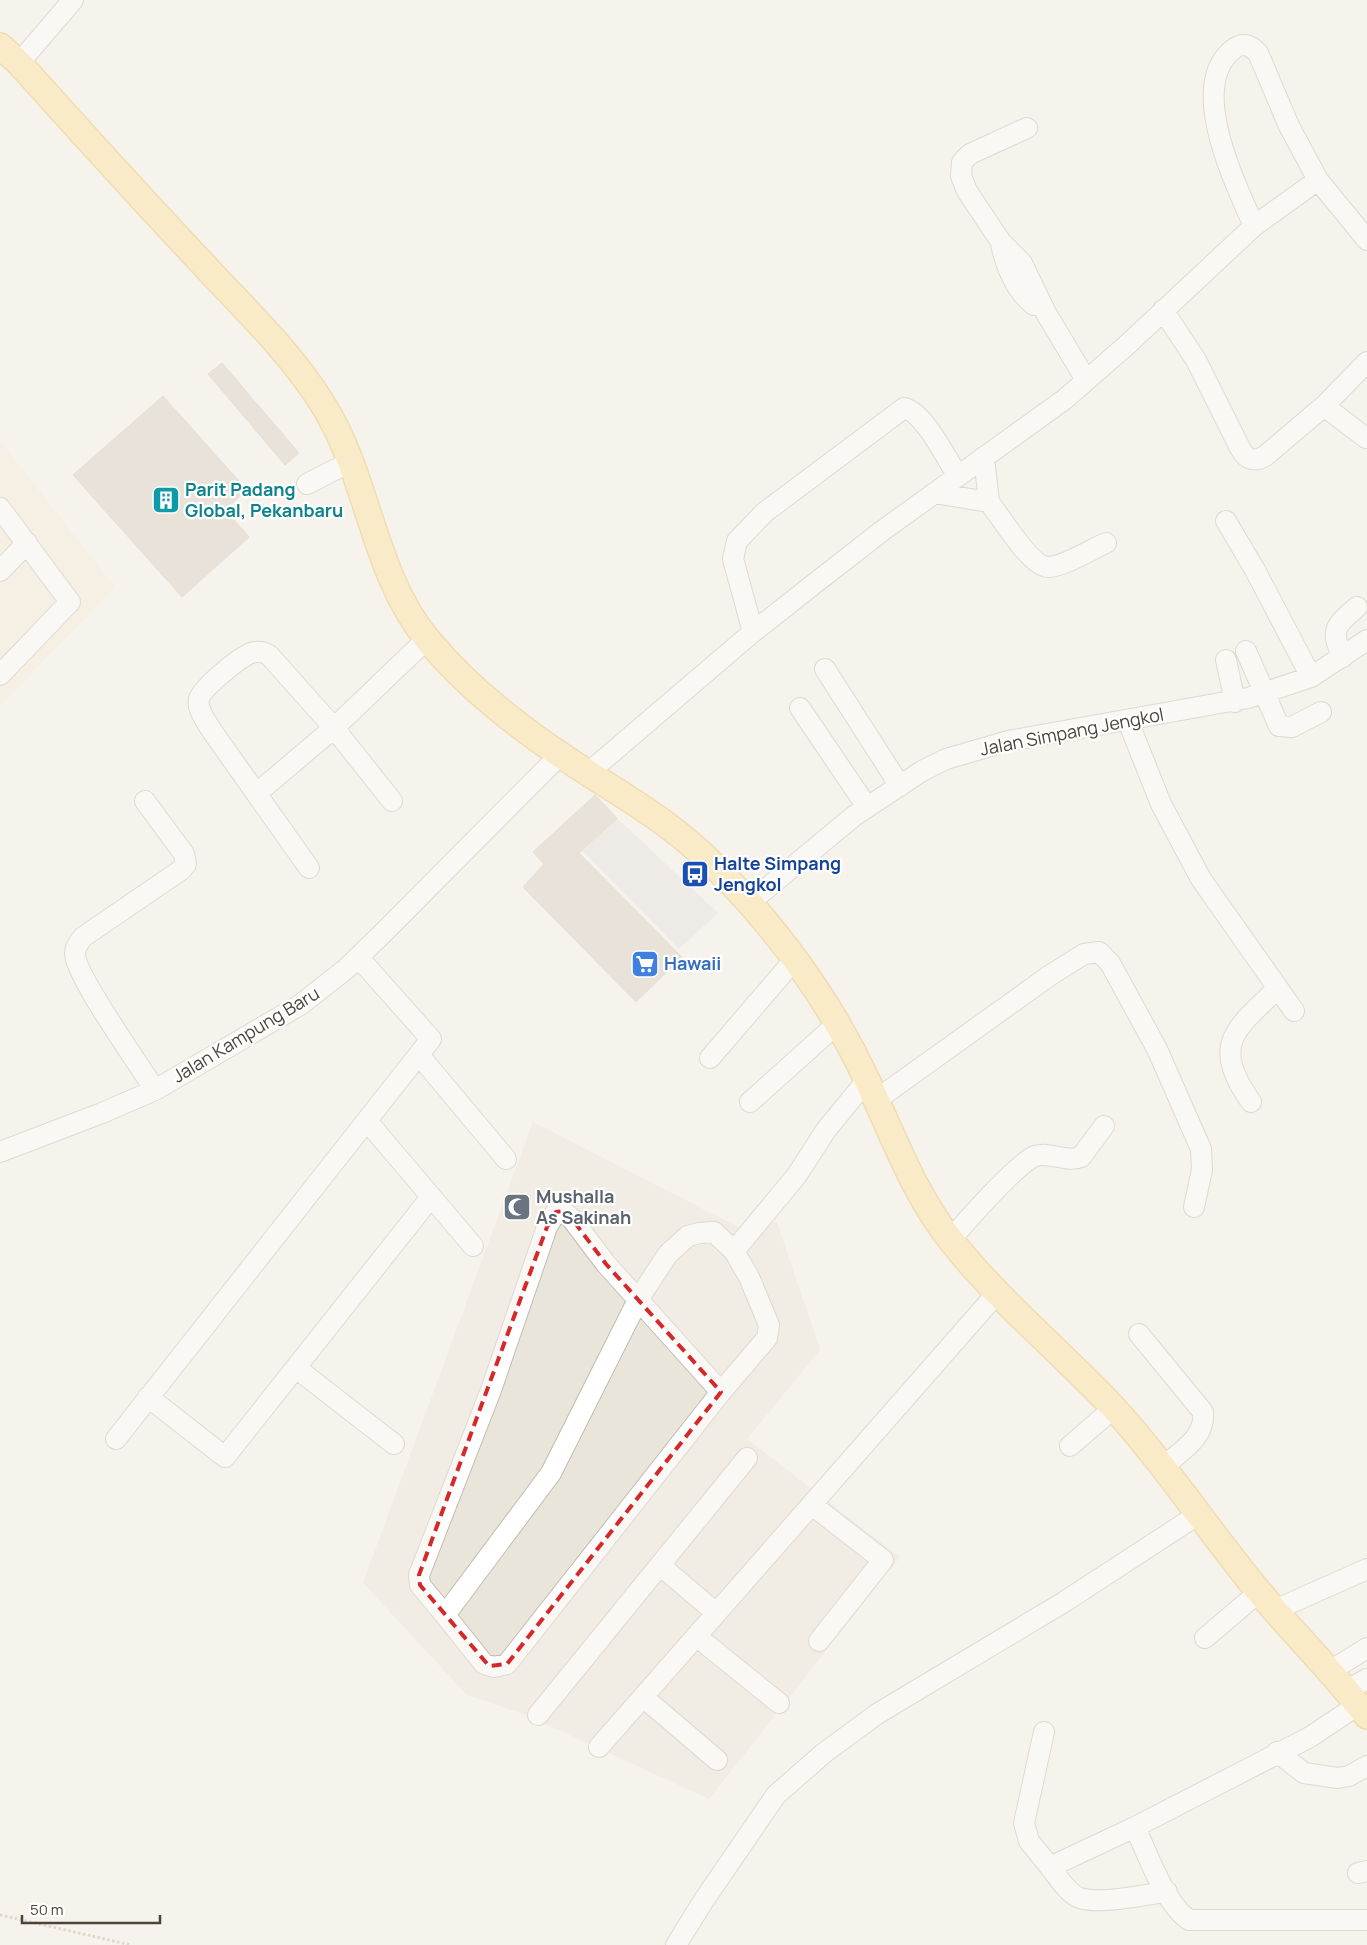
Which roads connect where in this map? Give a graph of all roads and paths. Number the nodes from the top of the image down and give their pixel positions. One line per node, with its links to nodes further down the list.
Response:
1 (73, 0): 3 (street)
2 (0, 46): 3 (main road)
3 (19, 63): 14 (main road)
4 (1027, 128): 10 (street)
5 (1318, 180): 6 (street); 6 (street); 7 (street)
6 (1254, 226): 8 (street)
7 (1367, 240)
8 (1163, 310): 10 (street); 11 (street)
9 (1367, 362): 11 (street)
10 (1086, 380): 13 (street)
11 (1324, 406): 12 (street)
12 (1366, 438)
13 (984, 457): 15 (street); 18 (street)
14 (352, 461): 16 (street); 26 (main road)
15 (958, 476): 17 (street); 25 (street)
16 (307, 484)
17 (935, 493): 18 (street); 25 (street)
18 (989, 502): 22 (street)
19 (0, 508): 21 (street)
20 (1226, 521): 33 (street)
21 (27, 543): 23 (street); 32 (street)
22 (1106, 543)
23 (0, 571)
24 (1357, 607): 29 (street)
25 (754, 632): 41 (street)
26 (427, 640): 39 (street); 40 (main road)
27 (1367, 640): 29 (street, Jalan Simpang Jengkol)
28 (1246, 651): 34 (street)
29 (1343, 656): 33 (street, Jalan Simpang Jengkol)
30 (1226, 660): 35 (street)
31 (825, 669): 42 (street)
32 (0, 674)
33 (1311, 677): 34 (street, Jalan Simpang Jengkol)
34 (1265, 694): 35 (street, Jalan Simpang Jengkol); 37 (street)
35 (1235, 702): 38 (street, Jalan Simpang Jengkol)
36 (800, 708): 46 (street)
37 (1321, 712)
38 (1128, 721): 42 (street, Jalan Simpang Jengkol); 51 (street)
39 (334, 728): 43 (street); 43 (street); 45 (street)
40 (560, 755): 41 (main road); 49 (street, Jalan Kampung Baru)
41 (588, 773): 48 (main road)
42 (900, 786): 46 (street, Jalan Simpang Jengkol)
43 (257, 793): 47 (street)
44 (145, 801): 56 (street)
45 (392, 801)
46 (868, 807): 48 (street, Jalan Simpang Jengkol)
47 (309, 868)
48 (749, 903): 50 (main road)
49 (358, 957): 54 (street); 56 (street, Jalan Kampung Baru)
50 (795, 959): 53 (main road); 55 (street)
51 (1277, 989): 52 (street); 59 (street)
52 (1294, 1011)
53 (838, 1024): 57 (main road); 58 (street)
54 (419, 1055): 60 (street); 63 (street)
55 (710, 1058)
56 (155, 1090): 62 (street, Jalan Kampung Baru)
57 (872, 1090): 65 (street); 66 (main road); 68 (street)
58 (750, 1102)
59 (1251, 1102)
60 (367, 1120): 64 (street); 74 (street)
61 (1104, 1126): 66 (street)
62 (0, 1152)
63 (506, 1159)
64 (431, 1197): 67 (street); 72 (street)
65 (1194, 1207)
66 (950, 1240): 69 (main road)
67 (473, 1246)
68 (734, 1251): 70 (street); 73 (street)
69 (998, 1292): 75 (main road); 81 (street)
70 (639, 1298): 73 (street); 88 (street); 88 (street)
71 (1139, 1334): 80 (street)
72 (296, 1368): 74 (street); 77 (street)
73 (722, 1392): 88 (street)
74 (148, 1397): 76 (street)
75 (1114, 1408): 78 (street); 80 (main road)
76 (116, 1439)
77 (394, 1444)
78 (1070, 1446)
79 (747, 1458): 83 (street)
80 (1164, 1466): 82 (main road)
81 (812, 1504): 87 (street); 91 (street)
82 (1199, 1514): 85 (main road); 109 (street)
83 (661, 1566): 87 (street); 97 (street)
84 (1367, 1569): 86 (street)
85 (1259, 1592): 86 (main road); 90 (street)
86 (1275, 1610): 93 (main road)
87 (716, 1613): 89 (street)
88 (445, 1615)
89 (696, 1636): 94 (street); 96 (street)
90 (1205, 1638)
91 (819, 1641)
92 (1367, 1648): 93 (street)
93 (1330, 1671): 95 (main road)
94 (642, 1697): 99 (street); 101 (street)
95 (1362, 1702): 100 (street)
96 (779, 1703)
97 (538, 1715)
98 (1044, 1732): 104 (street)
99 (599, 1747)
100 (1277, 1752): 102 (street); 103 (street)
101 (717, 1760)
102 (1367, 1766)
103 (1134, 1827): 104 (street); 105 (street)
104 (1050, 1867): 105 (street)
105 (1167, 1892): 107 (street)
106 (0, 1914): 108 (path)
107 (1367, 1920)
108 (131, 1945)
109 (676, 1945)

